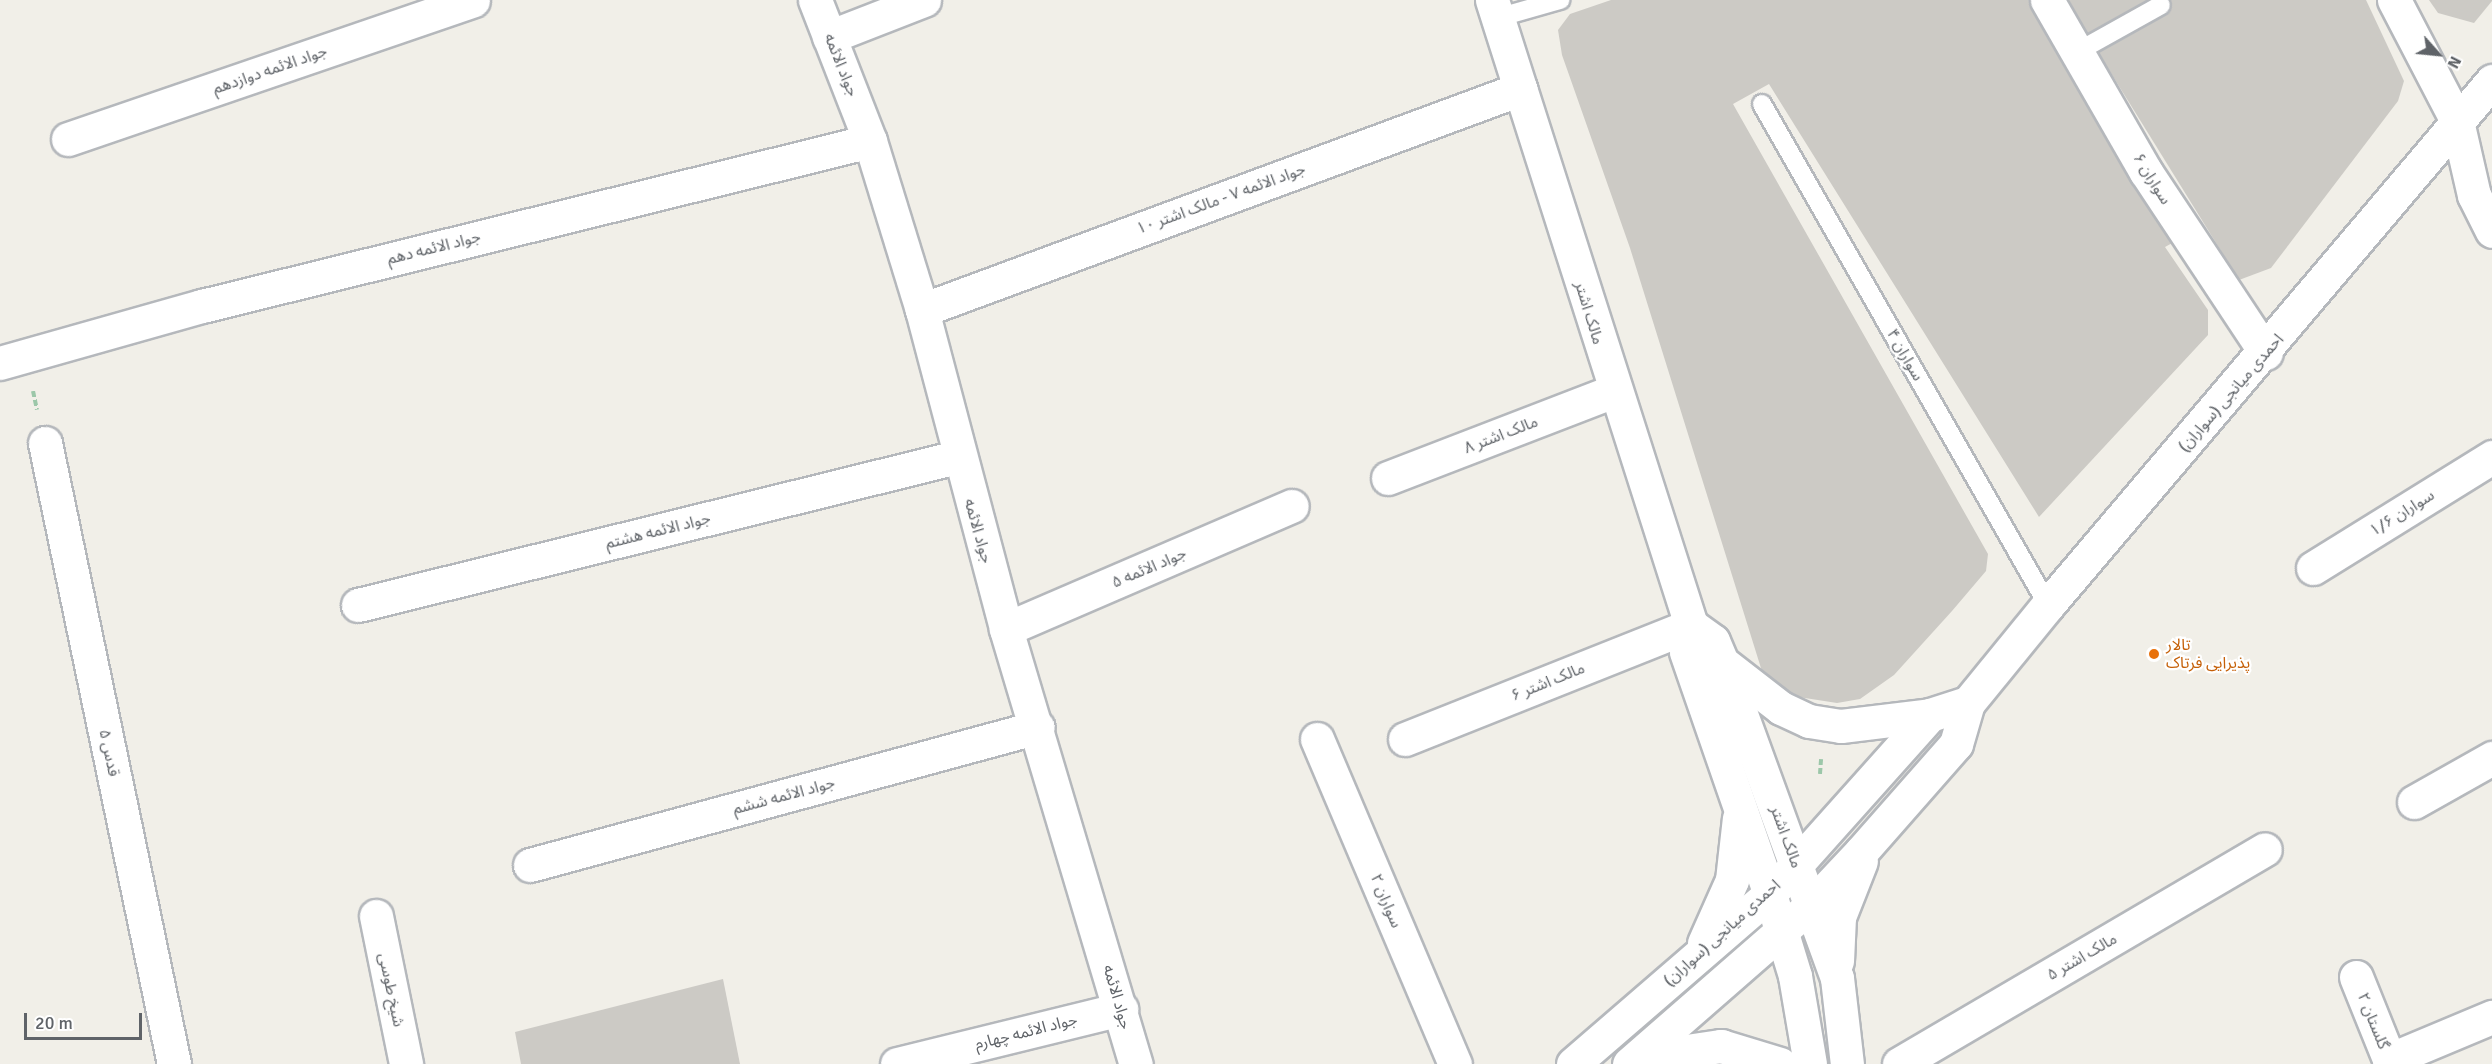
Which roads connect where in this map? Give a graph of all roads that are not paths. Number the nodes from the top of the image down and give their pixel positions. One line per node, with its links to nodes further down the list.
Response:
1 (473, 0): 15 (street, جواد الائمه دوازدهم)
2 (815, 0): 9 (street, جواد الائمه)
3 (924, 0): 9 (street)
4 (1560, 0): 8 (lane)
5 (2048, 0): 10 (street, سواران ۶)
6 (2394, 0): 14 (street)
7 (2161, 5): 10 (lane)
8 (1494, 9): 12 (street, مالک اشتر)
9 (829, 37): 16 (street, جواد الائمه)
10 (2077, 52): 19 (street, سواران ۶)
11 (2492, 81): 14 (street, احمدی میانجی (سواران))
12 (1520, 88): 18 (street, جواد الائمه ۷ - مالک اشتر ۱۰); 21 (street, مالک اشتر)
13 (1762, 104): 29 (lane, سواران ۴)
14 (2457, 122): 17 (street); 19 (street, احمدی میانجی (سواران))
15 (68, 139)
16 (870, 141): 18 (street, جواد الائمه); 20 (street, جواد الائمه دهم)
17 (2492, 231)
18 (922, 310): 23 (street, جواد الائمه)
19 (2266, 353): 29 (street, احمدی میانجی (سواران))
20 (13, 360)
21 (1613, 391): 25 (street, مالک اشتر ۸); 30 (street, مالک اشتر)
22 (45, 443): 55 (street, قدس ۵)
23 (957, 457): 28 (street, جواد الائمه هشتم); 31 (street, جواد الائمه)
24 (2492, 457): 27 (street, سواران ۱/۶)
25 (1388, 478)
26 (1292, 506): 31 (street, جواد الائمه ۵)
27 (2313, 568)
28 (358, 604)
29 (2048, 605): 33 (street, احمدی میانجی (سواران))
30 (1691, 625): 32 (street, مالک اشتر); 37 (street, مالک اشتر ۶); 40 (street, مالک اشتر)
31 (1006, 629): 35 (street, جواد الائمه)
32 (1722, 662): 34 (street); 44 (street, مالک اشتر)
33 (1968, 703): 34 (street); 41 (street, احمدی میانجی (سواران))
34 (1930, 715): 44 (street, احمدی میانجی (سواران))
35 (1038, 727): 43 (street, جواد الائمه ششم); 52 (street, جواد الائمه)
36 (1317, 739): 59 (street, سواران ۲)
37 (1405, 740)
38 (2492, 758): 39 (street)
39 (2415, 802)
40 (1739, 807): 45 (street, مالک اشتر); 49 (street)
41 (1873, 839): 46 (street, احمدی میانجی (سواران)); 51 (street)
42 (2265, 849): 66 (street, مالک اشتر ۵)
43 (530, 865)
44 (1796, 865): 45 (street, احمدی میانجی (سواران)); 46 (street, مالک اشتر)
45 (1770, 894): 48 (street, مالک اشتر); 49 (street, احمدی میانجی (سواران))
46 (1811, 905): 48 (street, احمدی میانجی (سواران)); 51 (street, مالک اشتر)
47 (376, 916): 56 (street, شیخ طوسی)
48 (1781, 931): 61 (street, احمدی میانجی (سواران)); 64 (street, مالک اشتر)
49 (1698, 955): 60 (street, احمدی میانجی (سواران))
50 (2356, 977): 54 (street, گلستان ۲)
51 (1837, 978): 65 (street, مالک اشتر)
52 (1121, 1008): 57 (street, جواد الائمه چهارم); 58 (street, جواد الائمه)
53 (2492, 1017): 54 (street)
54 (2390, 1062)
55 (174, 1064)
56 (406, 1064)
57 (897, 1064)
58 (1136, 1064)
59 (1455, 1064)
60 (1573, 1064)
61 (1629, 1064)
62 (1649, 1064): 63 (street)
63 (1780, 1064)
64 (1810, 1064)
65 (1847, 1064)
66 (1899, 1064)

